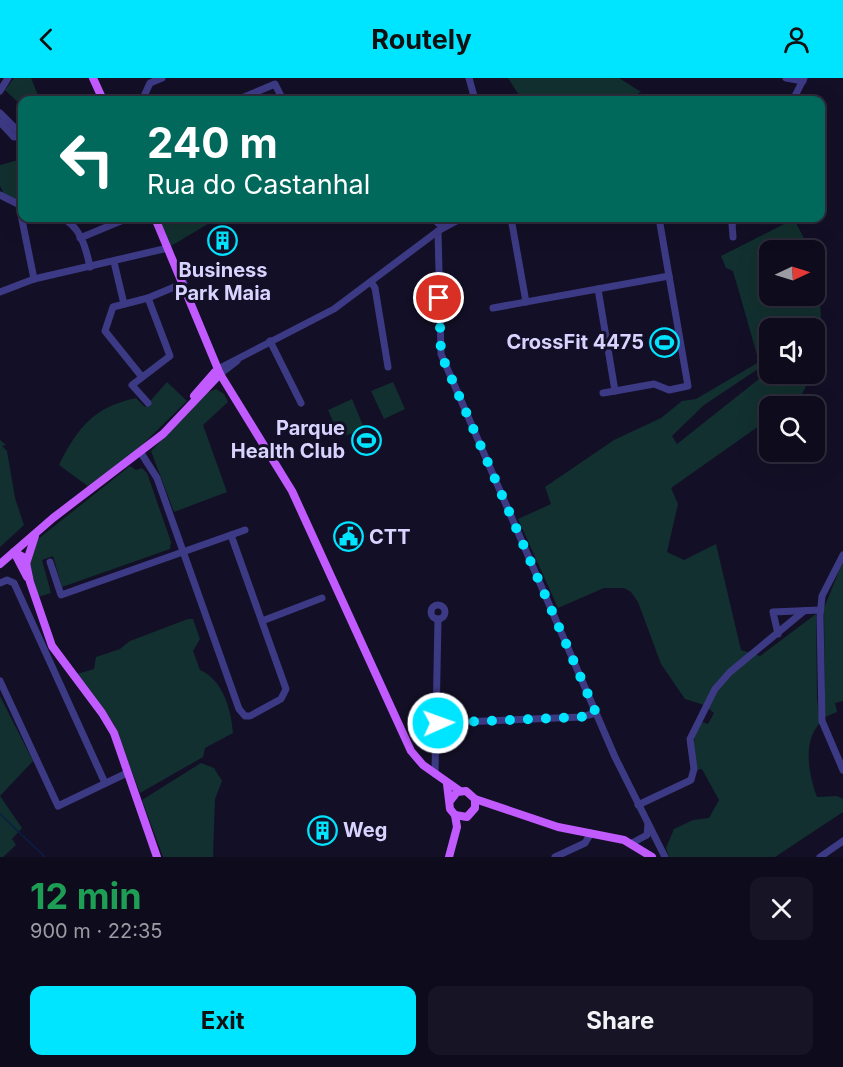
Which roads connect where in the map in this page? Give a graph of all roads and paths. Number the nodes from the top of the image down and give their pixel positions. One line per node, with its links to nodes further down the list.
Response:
1 (8, 78): 8 (street)
2 (93, 78): 9 (main road)
3 (162, 78): 10 (street)
4 (469, 78): 13 (street)
5 (786, 78): 6 (street)
6 (804, 80): 14 (street)
7 (274, 81): 11 (street); 12 (street)
8 (0, 90)
9 (101, 96)
10 (145, 96)
11 (245, 96)
12 (281, 96)
13 (474, 96)
14 (795, 96)
15 (0, 113): 17 (street)
16 (0, 122): 18 (street)
17 (18, 131)
18 (18, 136)
19 (0, 195): 20 (street)
20 (18, 204)
21 (24, 222): 37 (street)
22 (69, 222): 32 (street)
23 (118, 222): 32 (street)
24 (157, 222): 33 (main road)
25 (435, 222): 30 (street)
26 (454, 222): 30 (street)
27 (512, 222): 43 (street)
28 (660, 222): 36 (street)
29 (734, 222): 31 (street)
30 (441, 229): 38 (street); 75 (street)
31 (733, 237)
32 (80, 238): 35 (street)
33 (168, 248): 34 (street); 39 (main road)
34 (114, 262): 35 (street); 44 (street)
35 (90, 267): 37 (street)
36 (669, 276): 40 (street); 52 (street)
37 (34, 279): 41 (street)
38 (371, 282): 46 (street); 47 (street)
39 (184, 283): 42 (street); 48 (main road)
40 (598, 289): 43 (street); 52 (street)
41 (0, 292)
42 (148, 298): 44 (street); 49 (street)
43 (526, 302): 45 (street)
44 (124, 304): 49 (street)
45 (493, 308)
46 (270, 341): 48 (street); 55 (street)
47 (388, 367)
48 (219, 372): 50 (main road); 51 (main road); 56 (main road)
49 (142, 377): 54 (street)
50 (226, 385): 51 (main road); 79 (main road)
51 (210, 386): 56 (main road)
52 (615, 391): 53 (street)
53 (603, 393)
54 (148, 403)
55 (301, 403)
56 (183, 413): 57 (main road)
57 (141, 453): 58 (main road); 62 (street)
58 (39, 530): 61 (main road); 66 (main road)
59 (245, 530): 60 (street)
60 (231, 535): 62 (street); 72 (street)
61 (14, 552): 65 (main road); 66 (main road)
62 (183, 552): 64 (street); 72 (street)
63 (843, 555): 69 (street)
64 (50, 562)
65 (0, 565): 66 (main road)
66 (24, 566): 78 (main road)
67 (0, 583): 81 (street)
68 (322, 598): 72 (street)
69 (820, 610): 70 (street); 77 (street)
70 (804, 611): 73 (street); 73 (street)
71 (438, 619): 76 (street)
72 (262, 621)
73 (778, 634): 85 (street)
74 (0, 681): 81 (street)
75 (596, 713): 76 (street); 85 (street)
76 (438, 723): 79 (street)
77 (842, 766)
78 (128, 773): 81 (street); 95 (main road)
79 (435, 774): 80 (main road)
80 (446, 781): 82 (main road); 83 (main road)
81 (105, 783)
82 (460, 791): 83 (main road); 84 (main road)
83 (450, 801): 86 (main road)
84 (475, 804): 87 (main road); 89 (main road)
85 (638, 805): 88 (street)
86 (455, 815): 87 (main road); 96 (main road)
87 (466, 817): 97 (main road)
88 (648, 824): 90 (street); 91 (street)
89 (591, 833): 93 (main road); 98 (street)
90 (647, 835): 93 (street); 94 (street)
91 (656, 837): 94 (street); 99 (street)
92 (843, 842): 100 (street)
93 (632, 843): 94 (main road)
94 (646, 853)
95 (157, 857)
96 (449, 857)
97 (454, 857)
98 (555, 857)
99 (665, 857)
100 (820, 857)

